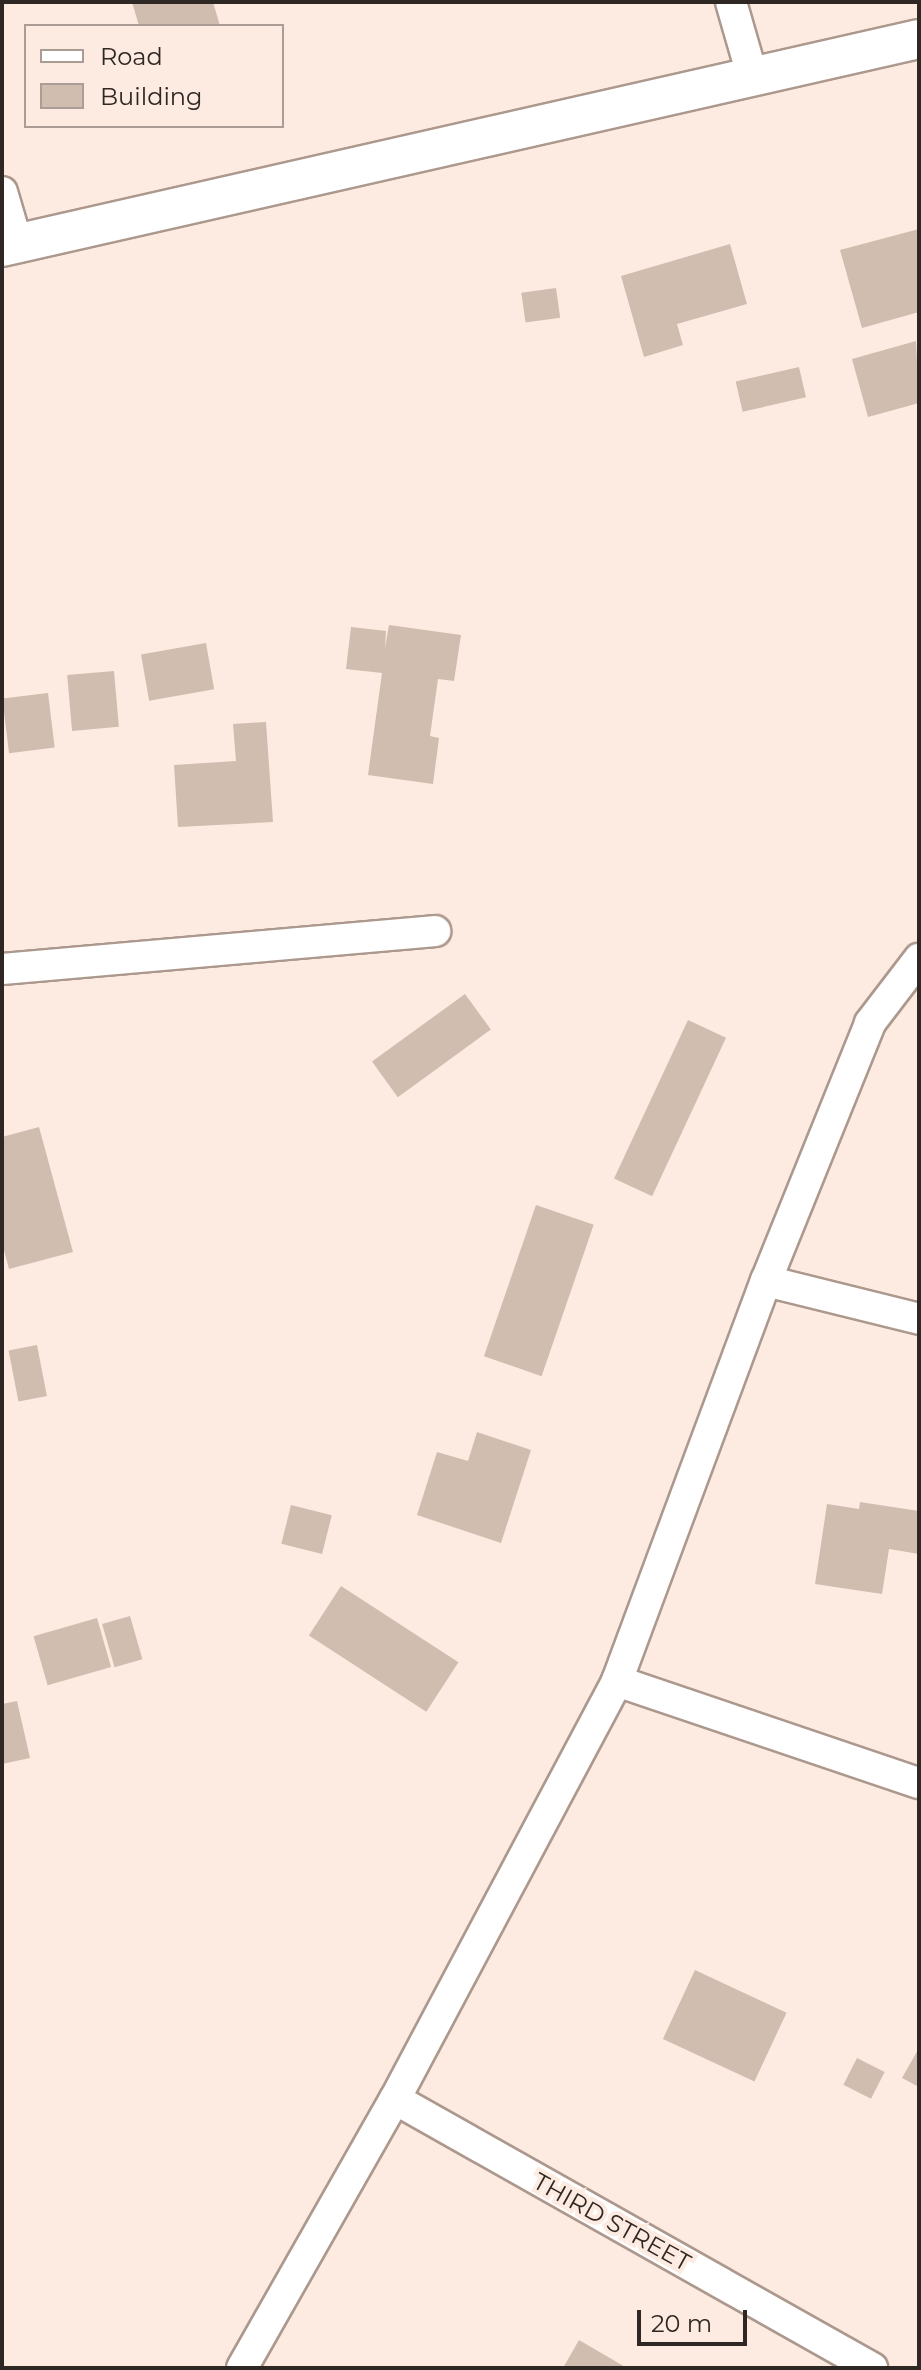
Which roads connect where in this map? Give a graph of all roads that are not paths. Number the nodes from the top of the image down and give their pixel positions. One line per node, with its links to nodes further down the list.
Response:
1 (731, 2): 3 (street)
2 (919, 39): 3 (street)
3 (753, 78): 5 (street)
4 (2, 192): 5 (street)
5 (9, 245)
6 (435, 931): 8 (street)
7 (919, 959): 9 (street)
8 (2, 969)
9 (766, 1281): 10 (street); 11 (street)
10 (919, 1319)
11 (617, 1681): 12 (street); 13 (street)
12 (919, 1783)
13 (395, 2099): 14 (street); 15 (street, THIRD STREET)
14 (242, 2368)
15 (872, 2368)

